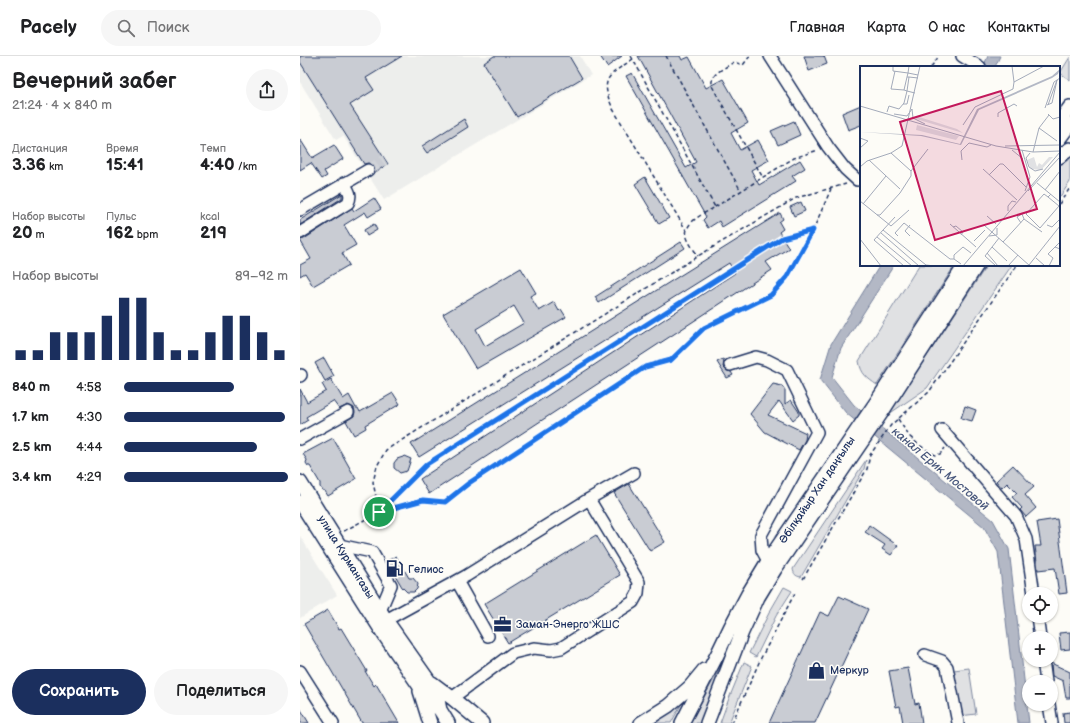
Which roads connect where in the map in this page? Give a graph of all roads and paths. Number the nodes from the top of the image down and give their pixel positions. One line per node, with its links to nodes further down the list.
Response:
1 (631, 56): 7 (path)
2 (666, 56): 21 (path)
3 (750, 56): 16 (path)
4 (770, 56): 12 (street)
5 (939, 56): 8 (path)
6 (962, 56): 9 (street)
7 (633, 59): 23 (path); 25 (path)
8 (931, 66)
9 (978, 66)
10 (1065, 117): 11 (main road)
11 (1060, 135)
12 (828, 147): 16 (path); 17 (street)
13 (1070, 150): 14 (main road)
14 (1060, 156)
15 (368, 170): 18 (street)
16 (763, 178): 21 (path)
17 (857, 180): 20 (path)
18 (344, 183): 24 (street); 27 (street)
19 (1070, 188): 22 (path)
20 (831, 189): 26 (path); 28 (path)
21 (741, 191): 23 (path)
22 (1060, 203)
23 (715, 207): 25 (path)
24 (300, 210)
25 (686, 230): 28 (path)
26 (813, 230): 44 (path); 44 (path)
27 (300, 233)
28 (698, 256): 44 (path)
29 (964, 266): 33 (main road, Әбілқайыр Хан даңғылы)
30 (977, 266): 33 (main road, Әбілқайыр Хан даңғылы)
31 (1016, 266): 35 (path)
32 (730, 365): 46 (street)
33 (879, 406): 39 (main road, Әбілқайыр Хан даңғылы)
34 (348, 412): 37 (street)
35 (898, 419): 38 (path); 47 (path)
36 (942, 430): 38 (street)
37 (300, 439)
38 (950, 440): 49 (street)
39 (853, 446): 46 (main road, Әбілқайыр Хан даңғылы); 65 (main road, Әбілқайыр Хан даңғылы)
40 (634, 473): 42 (street)
41 (300, 483): 45 (main road, улица Курмангазы)
42 (589, 499): 48 (street); 57 (street)
43 (300, 502): 45 (main road, улица Курмангазы)
44 (379, 512): 45 (path)
45 (337, 546): 51 (main road, улица Курмангазы); 51 (street)
46 (768, 561): 53 (main road, Әбілқайыр Хан даңғылы)
47 (803, 579)
48 (457, 581): 51 (street); 52 (street)
49 (1033, 587)
50 (796, 591): 66 (path)
51 (379, 618): 56 (main road, улица Курмангазы)
52 (488, 636)
53 (718, 655): 63 (main road); 64 (main road, Әбілқайыр Хан даңғылы)
54 (925, 655): 67 (street)
55 (300, 671): 59 (street)
56 (424, 683): 57 (main road); 60 (main road); 61 (main road, улица Курмангазы)
57 (452, 698): 62 (main road)
58 (1050, 711): 68 (street)
59 (333, 723)
60 (430, 723)
61 (448, 723)
62 (482, 723)
63 (641, 723)
64 (682, 723)
65 (707, 723)
66 (732, 723)
67 (958, 723)
68 (1052, 723)

